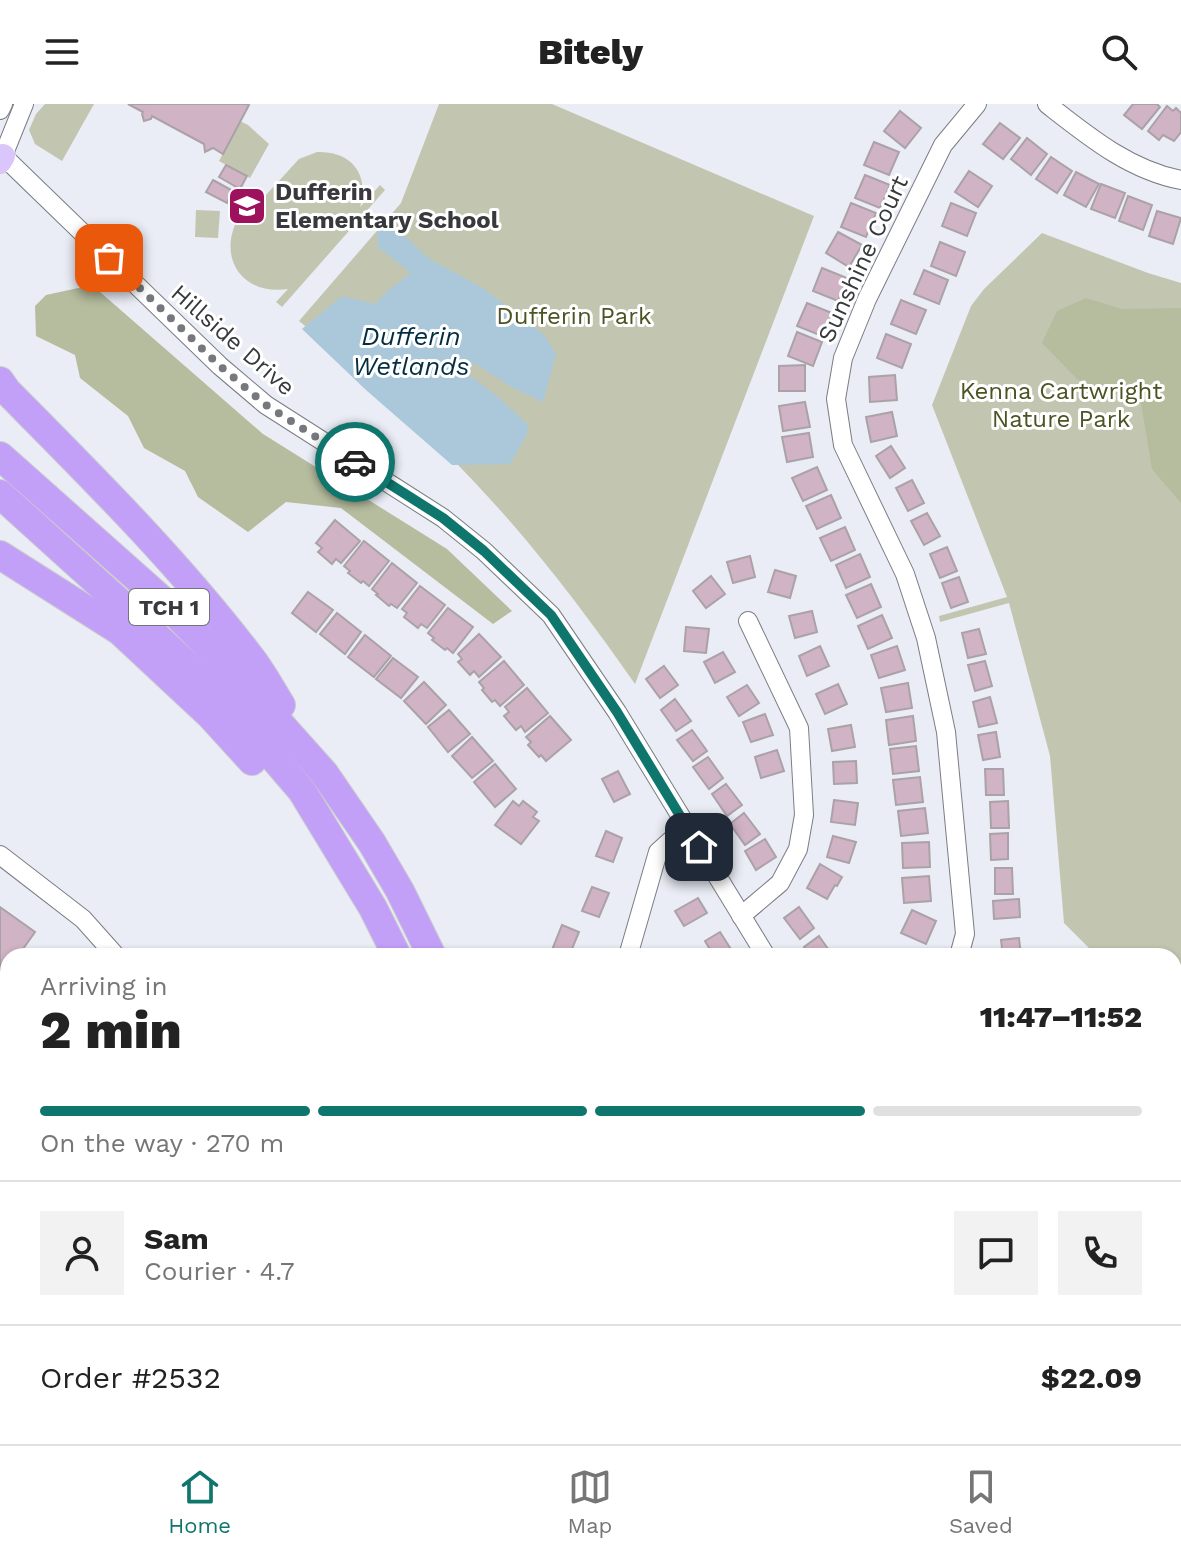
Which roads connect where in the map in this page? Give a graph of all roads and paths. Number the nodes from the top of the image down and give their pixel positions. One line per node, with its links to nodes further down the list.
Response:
1 (3, 104): 5 (street)
2 (24, 104): 6 (street)
3 (977, 104): 23 (street, Sunshine Court)
4 (1047, 104): 7 (street)
5 (0, 110)
6 (1, 157): 14 (street, Hillside Drive)
7 (1181, 180)
8 (0, 381): 13 (highway)
9 (0, 456): 13 (highway, TCH 1)
10 (0, 494): 16 (highway, TCH 1)
11 (0, 555): 16 (highway)
12 (748, 621): 17 (street)
13 (324, 773): 20 (highway, TCH 1)
14 (687, 826): 17 (street, Hillside Drive); 21 (street)
15 (0, 855): 18 (street)
16 (352, 873): 19 (highway, TCH 1)
17 (741, 916): 22 (street, Hillside Drive)
18 (109, 948)
19 (393, 948)
20 (428, 948)
21 (630, 948)
22 (761, 948)
23 (961, 948)

